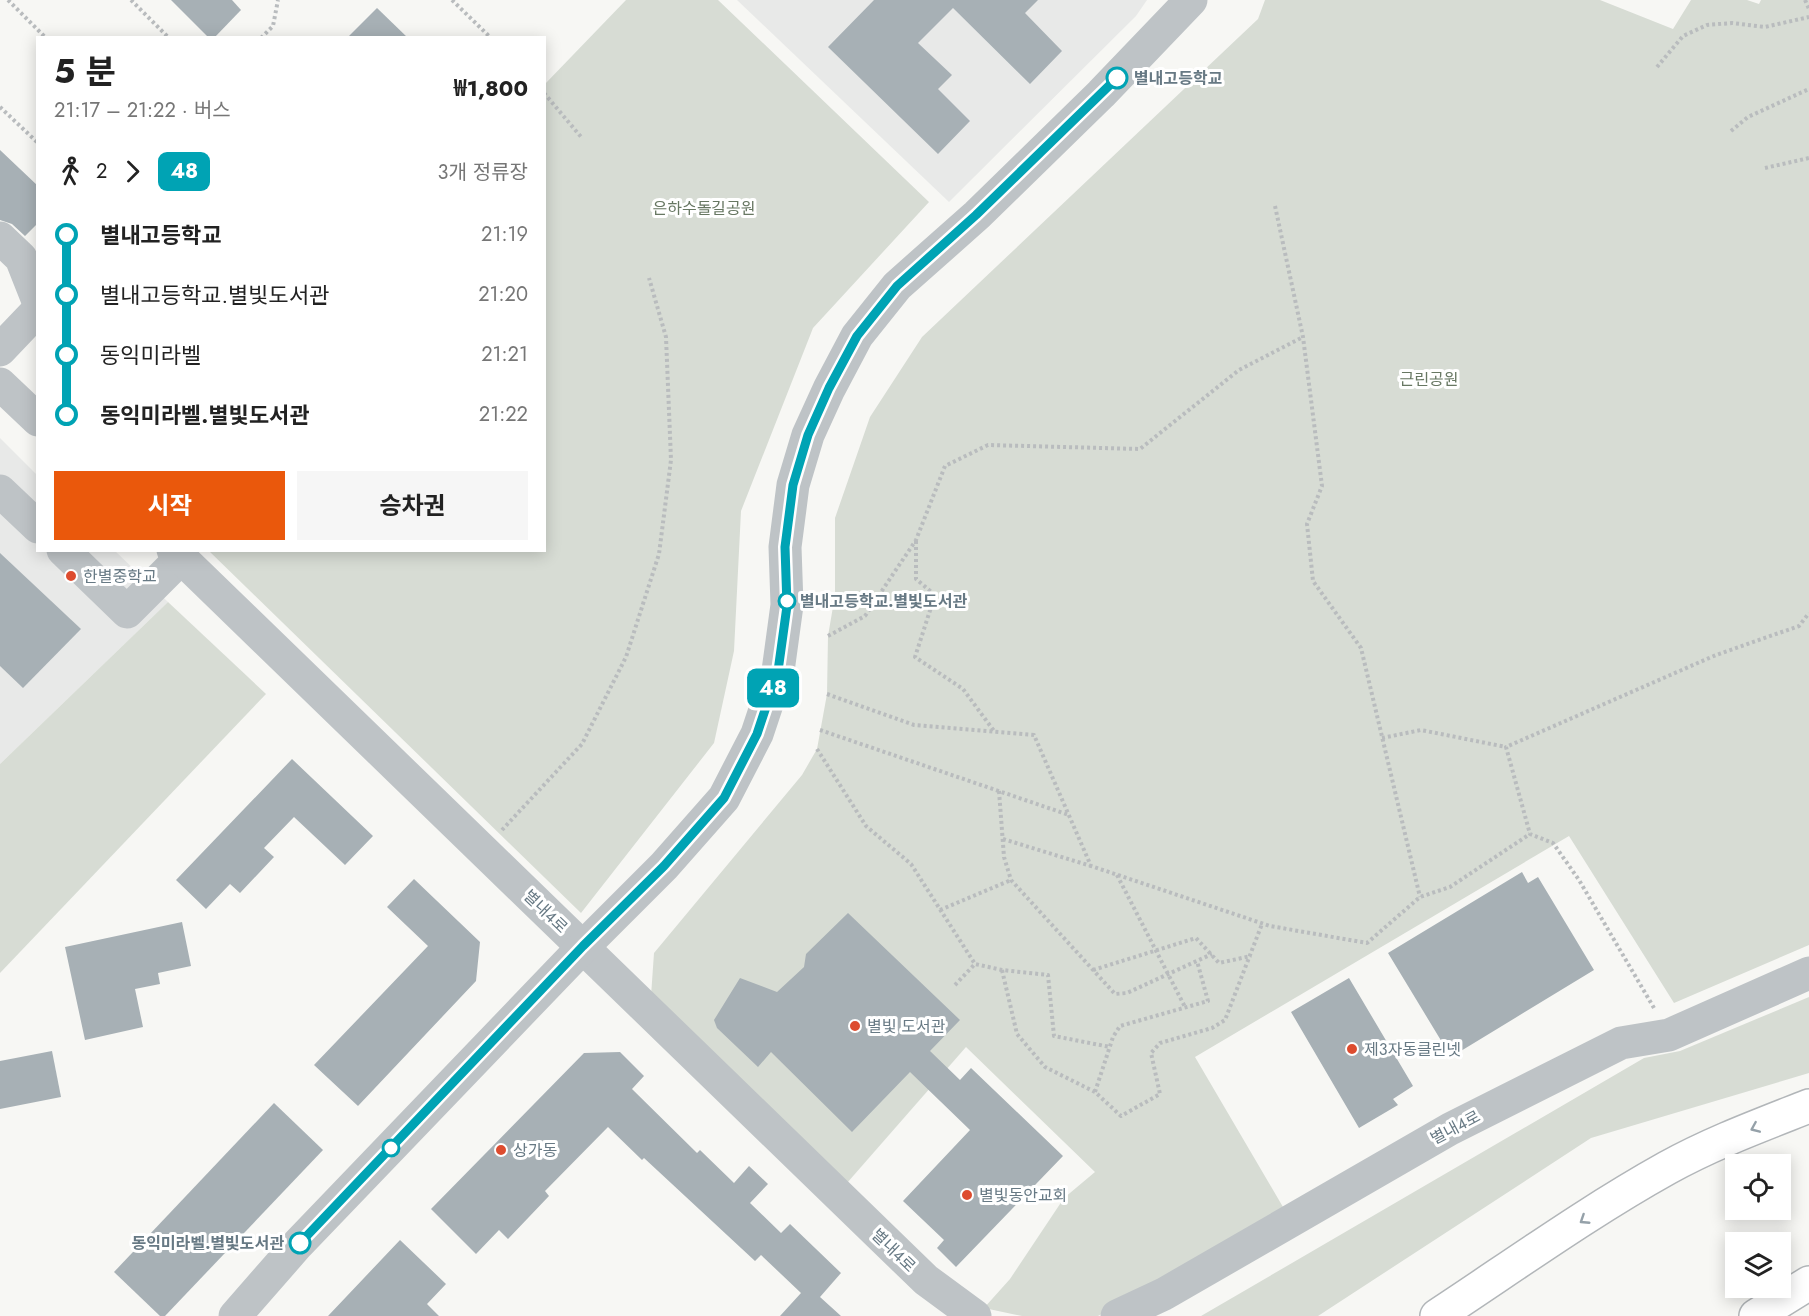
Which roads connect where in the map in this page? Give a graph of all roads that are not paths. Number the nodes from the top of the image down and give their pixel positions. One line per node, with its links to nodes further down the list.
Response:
1 (1191, 0): 12 (street)
2 (0, 238): 3 (street)
3 (36, 296)
4 (36, 312): 5 (street)
5 (0, 350)
6 (0, 384): 7 (street)
7 (36, 418)
8 (0, 491): 9 (street)
9 (36, 525)
10 (65, 552): 11 (street)
11 (177, 554): 12 (street, 별내4로)
12 (583, 946): 16 (street); 17 (street, 별내4로)
13 (1809, 973): 18 (street, 별내4로)
14 (1809, 1106): 19 (highway, one-way to 19)
15 (1809, 1283): 20 (highway)
16 (235, 1316)
17 (975, 1316)
18 (1117, 1316)
19 (1437, 1316)
20 (1756, 1316)

